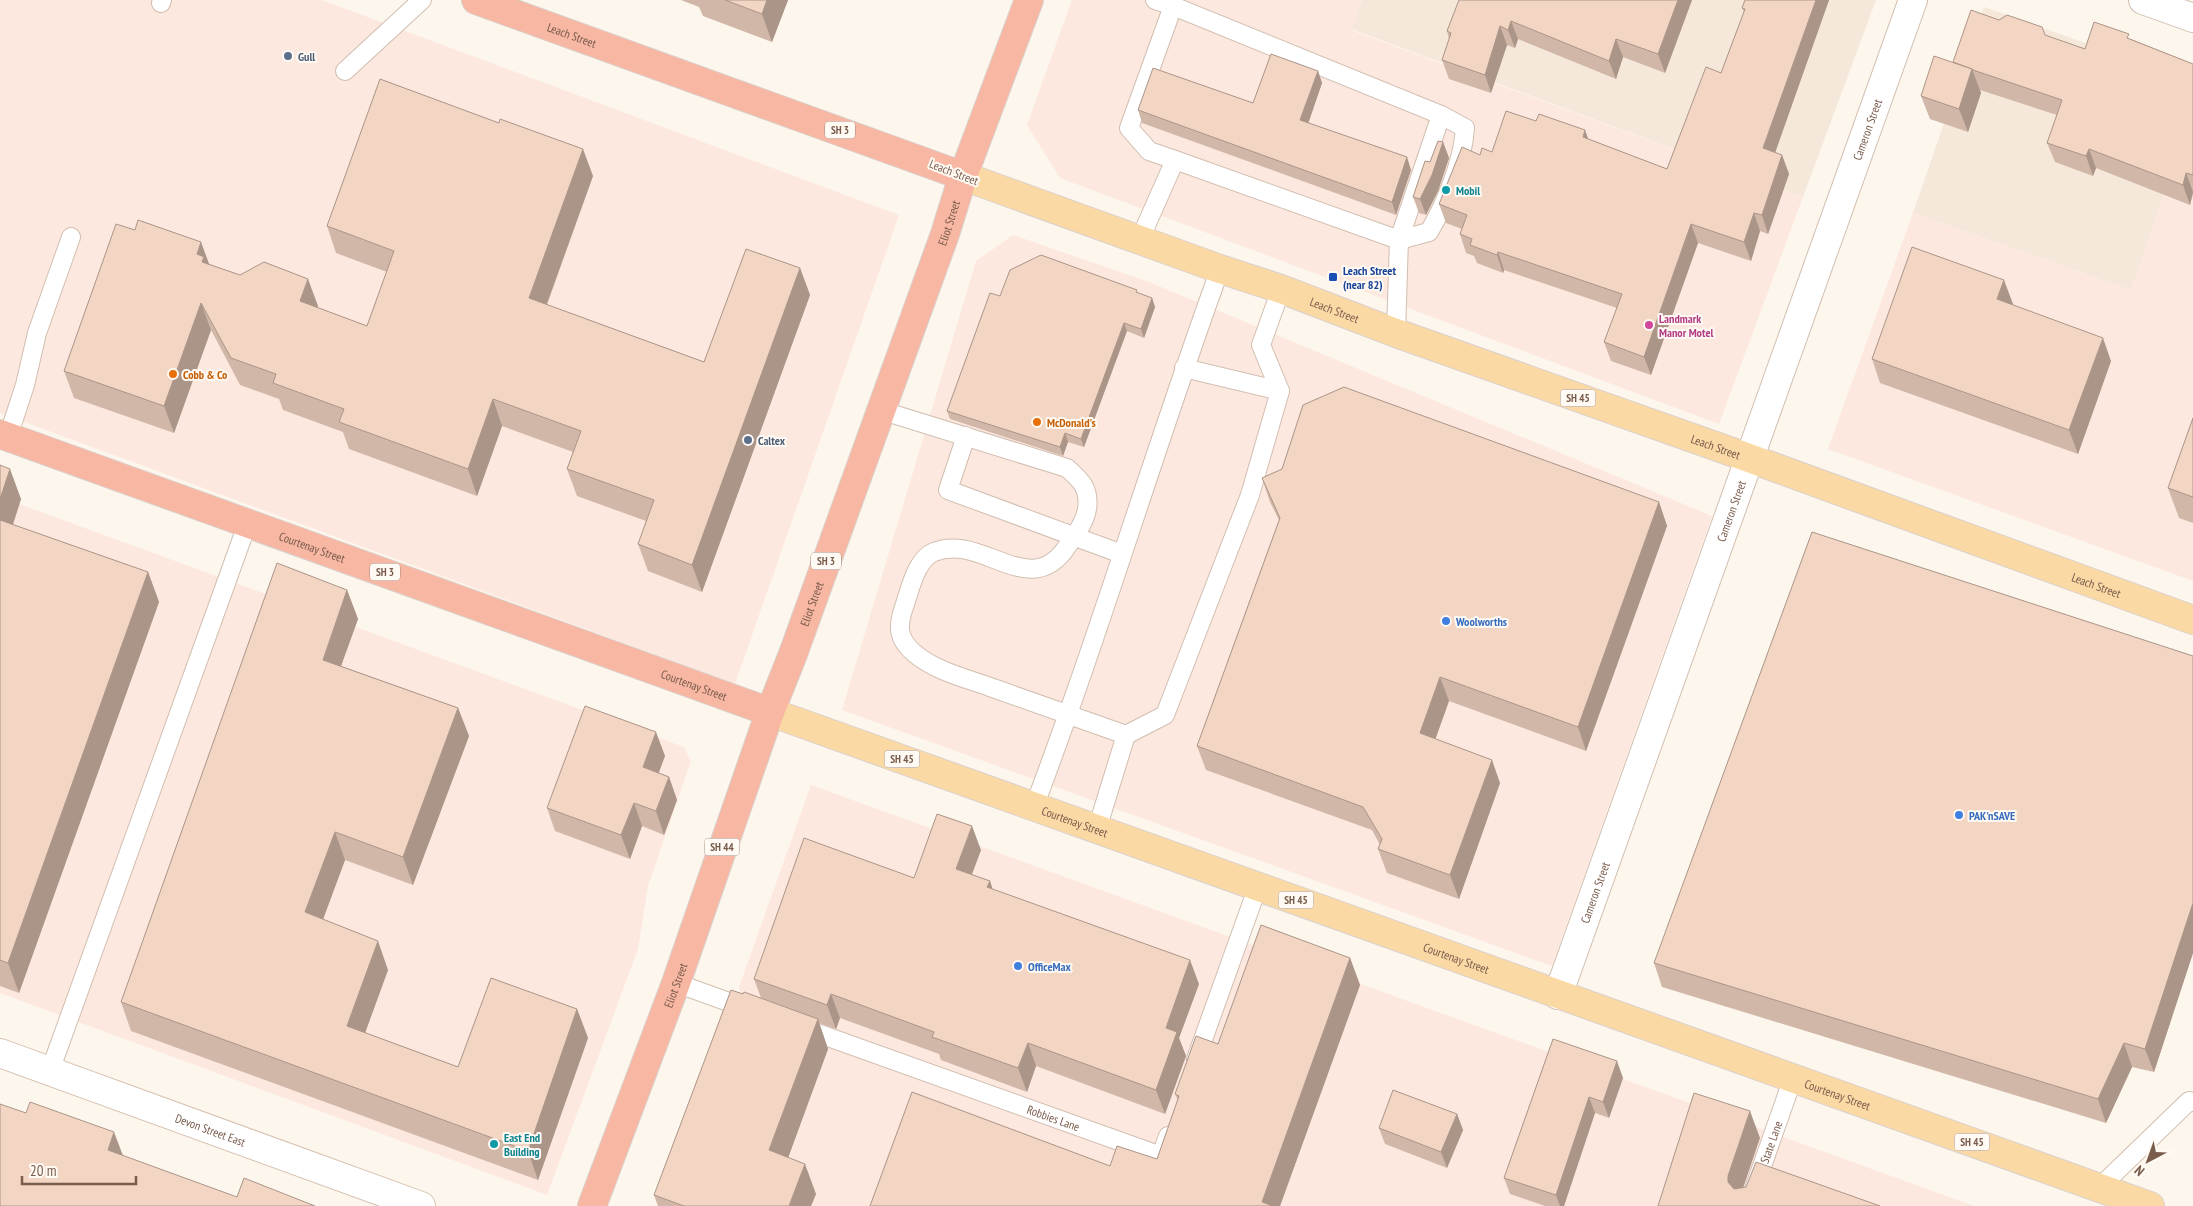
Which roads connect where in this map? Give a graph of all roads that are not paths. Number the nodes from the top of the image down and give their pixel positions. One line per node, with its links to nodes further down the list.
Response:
1 (422, 0): 9 (lane)
2 (476, 0): 12 (highway, Leach Street / SH 3)
3 (1029, 0): 12 (highway, Eliot Street / SH 3)
4 (1155, 0): 7 (lane)
5 (1914, 0): 24 (street, Cameron Street)
6 (2143, 0): 8 (street)
7 (1173, 6): 10 (lane); 11 (lane)
8 (2193, 18)
9 (345, 71)
10 (1441, 114): 15 (lane); 15 (lane)
11 (1175, 160): 14 (lane); 15 (lane)
12 (963, 176): 14 (main road, Leach Street / SH 45); 21 (highway, Eliot Street / SH 3)
13 (71, 237): 22 (lane)
14 (1140, 239): 16 (main road, Leach Street / SH 45)
15 (1400, 240): 18 (lane)
16 (1220, 270): 17 (main road, Leach Street / SH 45); 19 (lane)
17 (1281, 289): 18 (main road, Leach Street / SH 45); 20 (lane)
18 (1396, 333): 24 (main road, Leach Street / SH 45)
19 (1184, 368): 20 (lane); 27 (lane)
20 (1280, 391): 31 (lane)
21 (880, 410): 23 (lane); 29 (highway, Eliot Street / SH 3)
22 (4, 435): 25 (highway, Courtenay Street / SH 3)
23 (966, 436): 26 (lane); 26 (lane)
24 (1750, 458): 28 (main road, Leach Street / SH 45); 36 (street, Cameron Street)
25 (248, 522): 29 (highway, Courtenay Street / SH 3); 40 (lane)
26 (1074, 536): 27 (lane); 30 (lane)
27 (1122, 554): 30 (lane)
28 (2193, 620)
29 (770, 712): 32 (main road, Courtenay Street / SH 45); 35 (highway, Eliot Street / SH 44)
30 (1069, 715): 31 (lane); 32 (lane)
31 (1126, 735): 33 (lane)
32 (1034, 807): 33 (main road, Courtenay Street / SH 45)
33 (1096, 829): 34 (main road, Courtenay Street / SH 45)
34 (1258, 886): 36 (main road, Courtenay Street / SH 45); 41 (lane)
35 (676, 983): 37 (lane); 47 (highway, Eliot Street / SH 44)
36 (1558, 995): 42 (main road, Courtenay Street / SH 45)
37 (767, 1016)
38 (785, 1022): 44 (lane, Robbies Lane)
39 (0, 1053): 40 (street, Devon Street East)
40 (50, 1071): 46 (street, Devon Street East)
41 (1191, 1072)
42 (1793, 1078): 45 (main road, Courtenay Street / SH 45); 48 (lane, State Lane)
43 (2193, 1102): 45 (lane)
44 (1174, 1118)
45 (2100, 1188): 49 (main road, Courtenay Street / SH 45)
46 (421, 1206)
47 (592, 1206)
48 (1748, 1206)
49 (2150, 1206)

